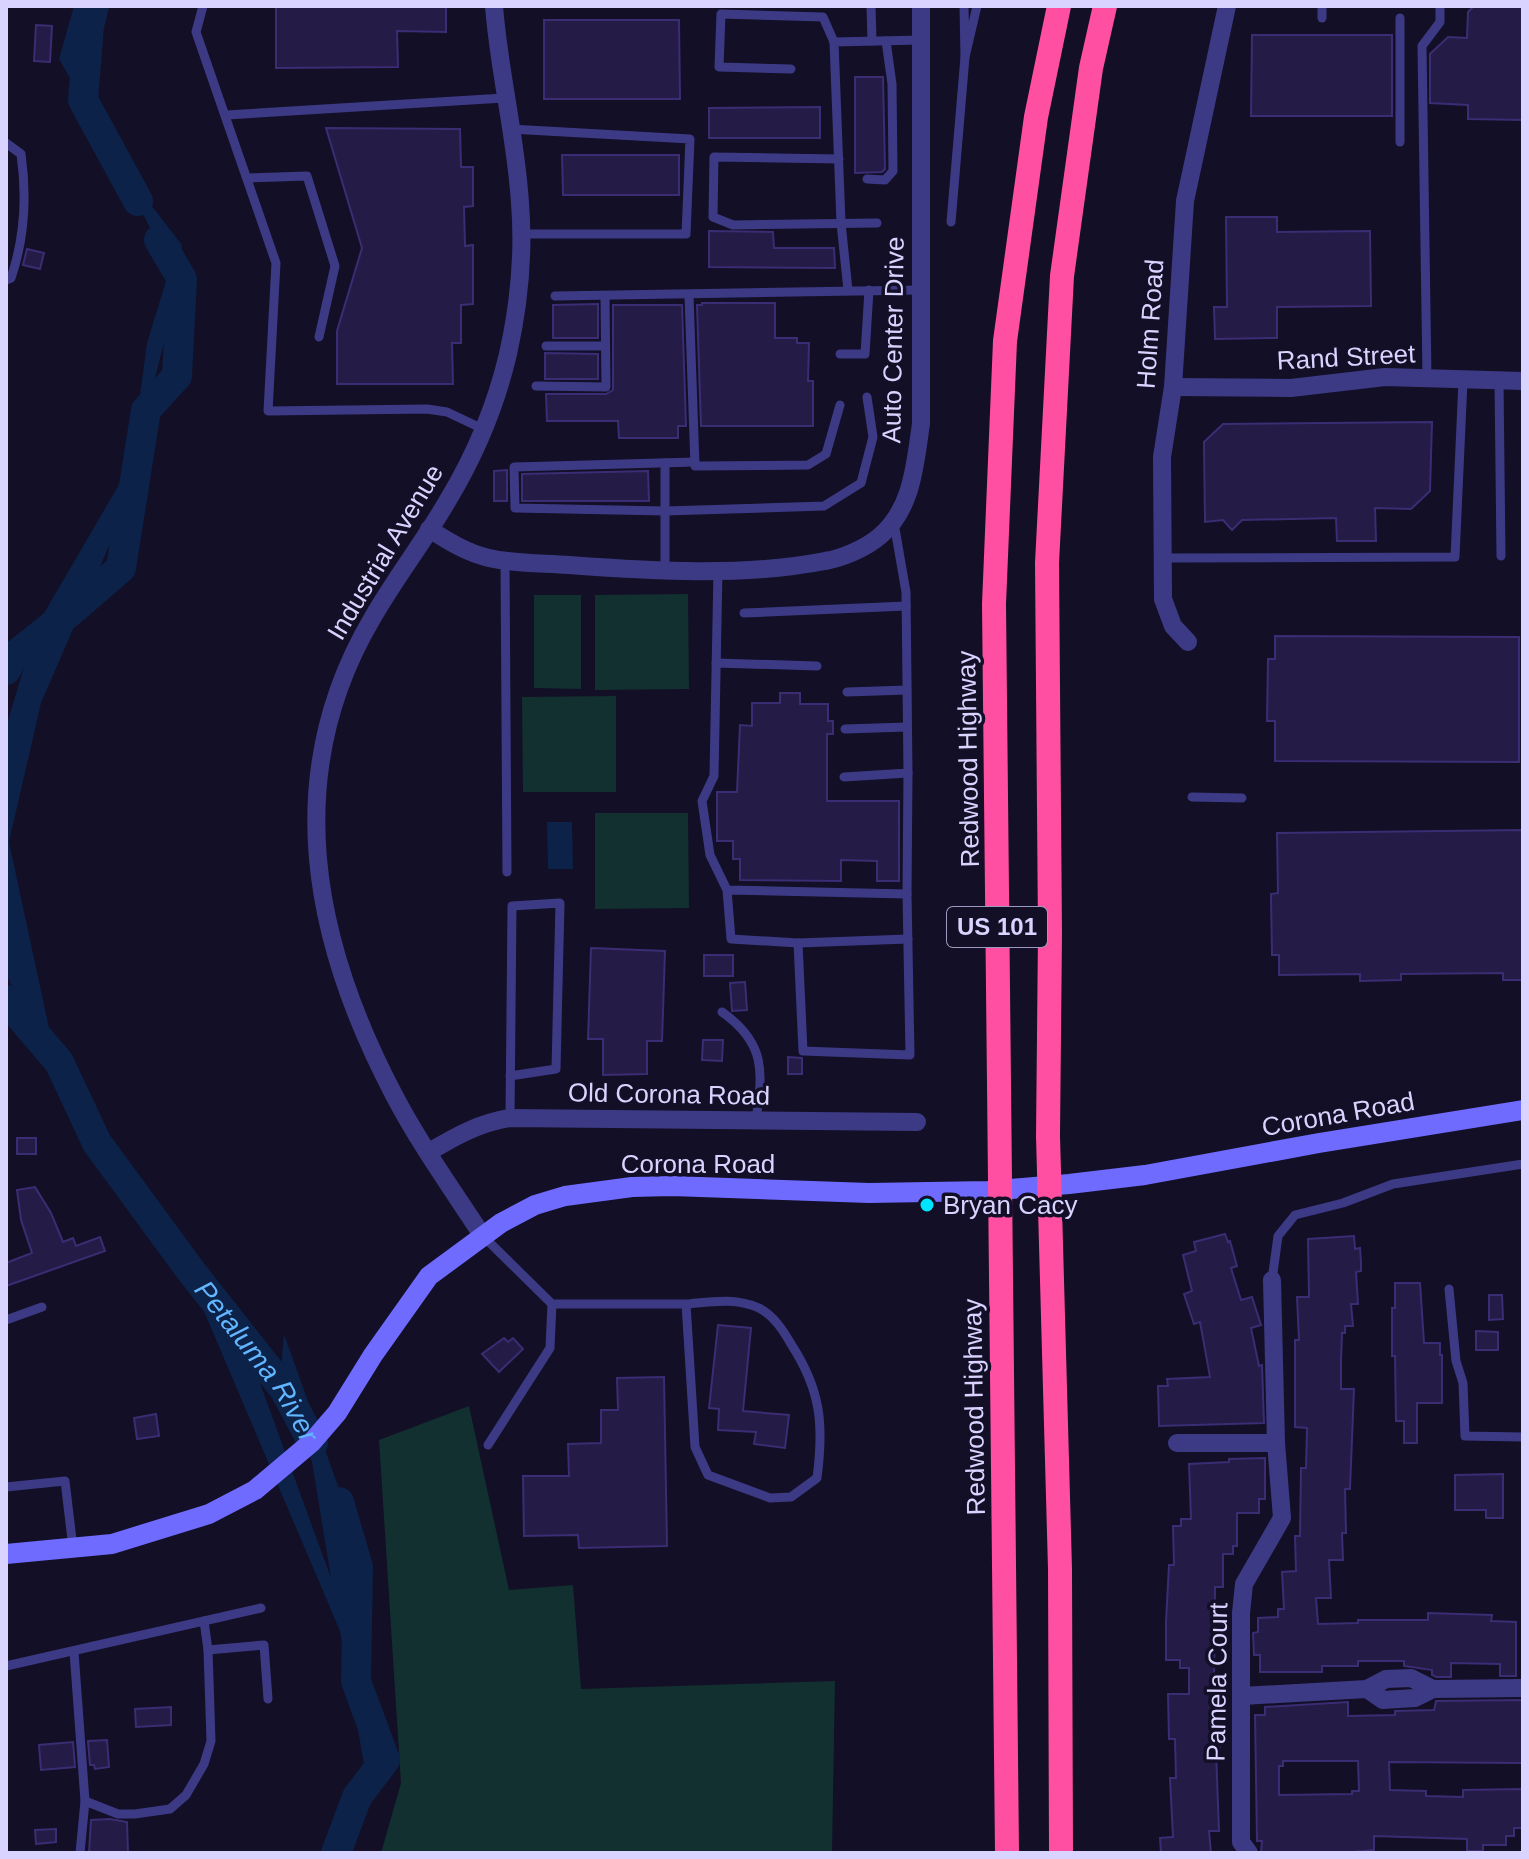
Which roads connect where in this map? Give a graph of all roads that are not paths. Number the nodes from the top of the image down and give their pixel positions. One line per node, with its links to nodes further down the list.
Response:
1 (203, 6): 23 (lane)
2 (494, 6): 22 (street, Industrial Avenue)
3 (823, 6): 13 (lane)
4 (871, 6): 17 (lane)
5 (921, 6): 16 (street, Auto Center Drive)
6 (964, 6): 20 (lane)
7 (977, 6): 20 (lane)
8 (1059, 6): 114 (highway, Redwood Highway / US 101)
9 (1105, 6): 115 (highway, US 101)
10 (1227, 6): 50 (street, Holm Road)
11 (1322, 6): 14 (lane)
12 (1440, 6): 45 (lane)
13 (823, 17): 19 (lane); 21 (lane)
14 (1322, 18)
15 (1400, 18): 25 (lane)
16 (921, 40): 18 (lane); 37 (street, Auto Center Drive)
17 (872, 41): 18 (lane); 19 (lane)
18 (886, 41): 29 (lane)
19 (834, 42): 27 (lane)
20 (965, 57): 30 (lane)
21 (791, 69)
22 (504, 98): 23 (lane); 24 (street, Industrial Avenue)
23 (227, 115): 28 (lane)
24 (510, 129): 33 (street, Industrial Avenue); 33 (lane)
25 (1400, 142)
26 (6, 143): 34 (lane)
27 (839, 159): 31 (lane); 31 (lane)
28 (248, 178): 41 (lane); 53 (lane)
29 (867, 179)
30 (951, 222)
31 (841, 223): 32 (lane); 35 (lane)
32 (877, 223)
33 (522, 234): 53 (street, Industrial Avenue)
34 (6, 280)
35 (848, 290): 36 (lane); 39 (lane)
36 (869, 290): 37 (lane); 44 (lane)
37 (921, 290): 57 (street, Auto Center Drive)
38 (555, 296): 40 (lane)
39 (689, 296): 40 (lane); 54 (lane)
40 (605, 297): 43 (lane)
41 (319, 337)
42 (546, 346): 43 (lane)
43 (605, 346): 49 (lane)
44 (840, 354)
45 (1427, 378): 46 (street, Rand Street); 50 (street, Rand Street)
46 (1463, 381): 47 (street, Rand Street); 60 (lane)
47 (1499, 381): 48 (street, Rand Street); 59 (lane)
48 (1523, 381)
49 (536, 386)
50 (1173, 387): 60 (street, Holm Road)
51 (867, 397): 56 (lane)
52 (840, 405): 54 (lane)
53 (483, 429): 58 (street, Industrial Avenue)
54 (695, 462): 55 (lane)
55 (665, 463): 56 (lane); 56 (lane)
56 (665, 511): 62 (lane)
57 (893, 520): 63 (street, Auto Center Drive); 64 (lane)
58 (429, 529): 61 (street, Auto Center Drive); 88 (street, Industrial Avenue)
59 (1501, 556)
60 (1163, 558): 66 (street, Holm Road)
61 (505, 561): 62 (street, Auto Center Drive); 77 (lane)
62 (665, 569): 63 (street, Auto Center Drive)
63 (718, 570): 67 (lane)
64 (906, 606): 65 (lane); 69 (lane)
65 (744, 613)
66 (1188, 642)
67 (716, 663): 68 (lane); 78 (lane)
68 (817, 666)
69 (907, 690): 70 (lane); 71 (lane)
70 (847, 692)
71 (907, 727): 72 (lane); 73 (lane)
72 (845, 729)
73 (908, 773): 74 (lane); 79 (lane)
74 (844, 777)
75 (1192, 797): 76 (lane)
76 (1242, 798)
77 (507, 872)
78 (727, 890): 79 (lane); 81 (lane)
79 (907, 894): 80 (lane)
80 (908, 939): 81 (lane); 81 (lane)
81 (798, 943)
82 (722, 1012): 86 (lane)
83 (510, 1076): 83 (lane); 85 (lane)
84 (1523, 1110): 90 (main road, Corona Road)
85 (510, 1118): 86 (street, Old Corona Road); 88 (street, Old Corona Road)
86 (756, 1120): 87 (street, Old Corona Road)
87 (917, 1122)
88 (429, 1152): 90 (street, Industrial Avenue)
89 (1523, 1164): 91 (lane)
90 (482, 1235): 93 (lane); 102 (main road, Corona Road)
91 (1272, 1280): 99 (street, Pamela Court)
92 (1449, 1289): 97 (lane)
93 (552, 1304): 94 (lane); 100 (lane)
94 (686, 1304): 94 (lane)
95 (42, 1307): 96 (lane)
96 (6, 1320)
97 (1523, 1437)
98 (1177, 1443): 99 (street)
99 (1276, 1443): 110 (street, Pamela Court)
100 (488, 1445)
101 (6, 1487): 102 (lane)
102 (73, 1548): 103 (main road, Corona Road)
103 (6, 1554)
104 (261, 1608): 105 (lane)
105 (204, 1621): 106 (lane); 107 (lane)
106 (208, 1650): 111 (lane); 112 (lane)
107 (74, 1652): 108 (lane); 112 (lane)
108 (6, 1666)
109 (1523, 1688): 110 (street)
110 (1242, 1696): 116 (street, Pamela Court)
111 (268, 1699)
112 (85, 1801): 113 (lane)
113 (80, 1853)
114 (1007, 1853)
115 (1061, 1853)
116 (1249, 1853)

